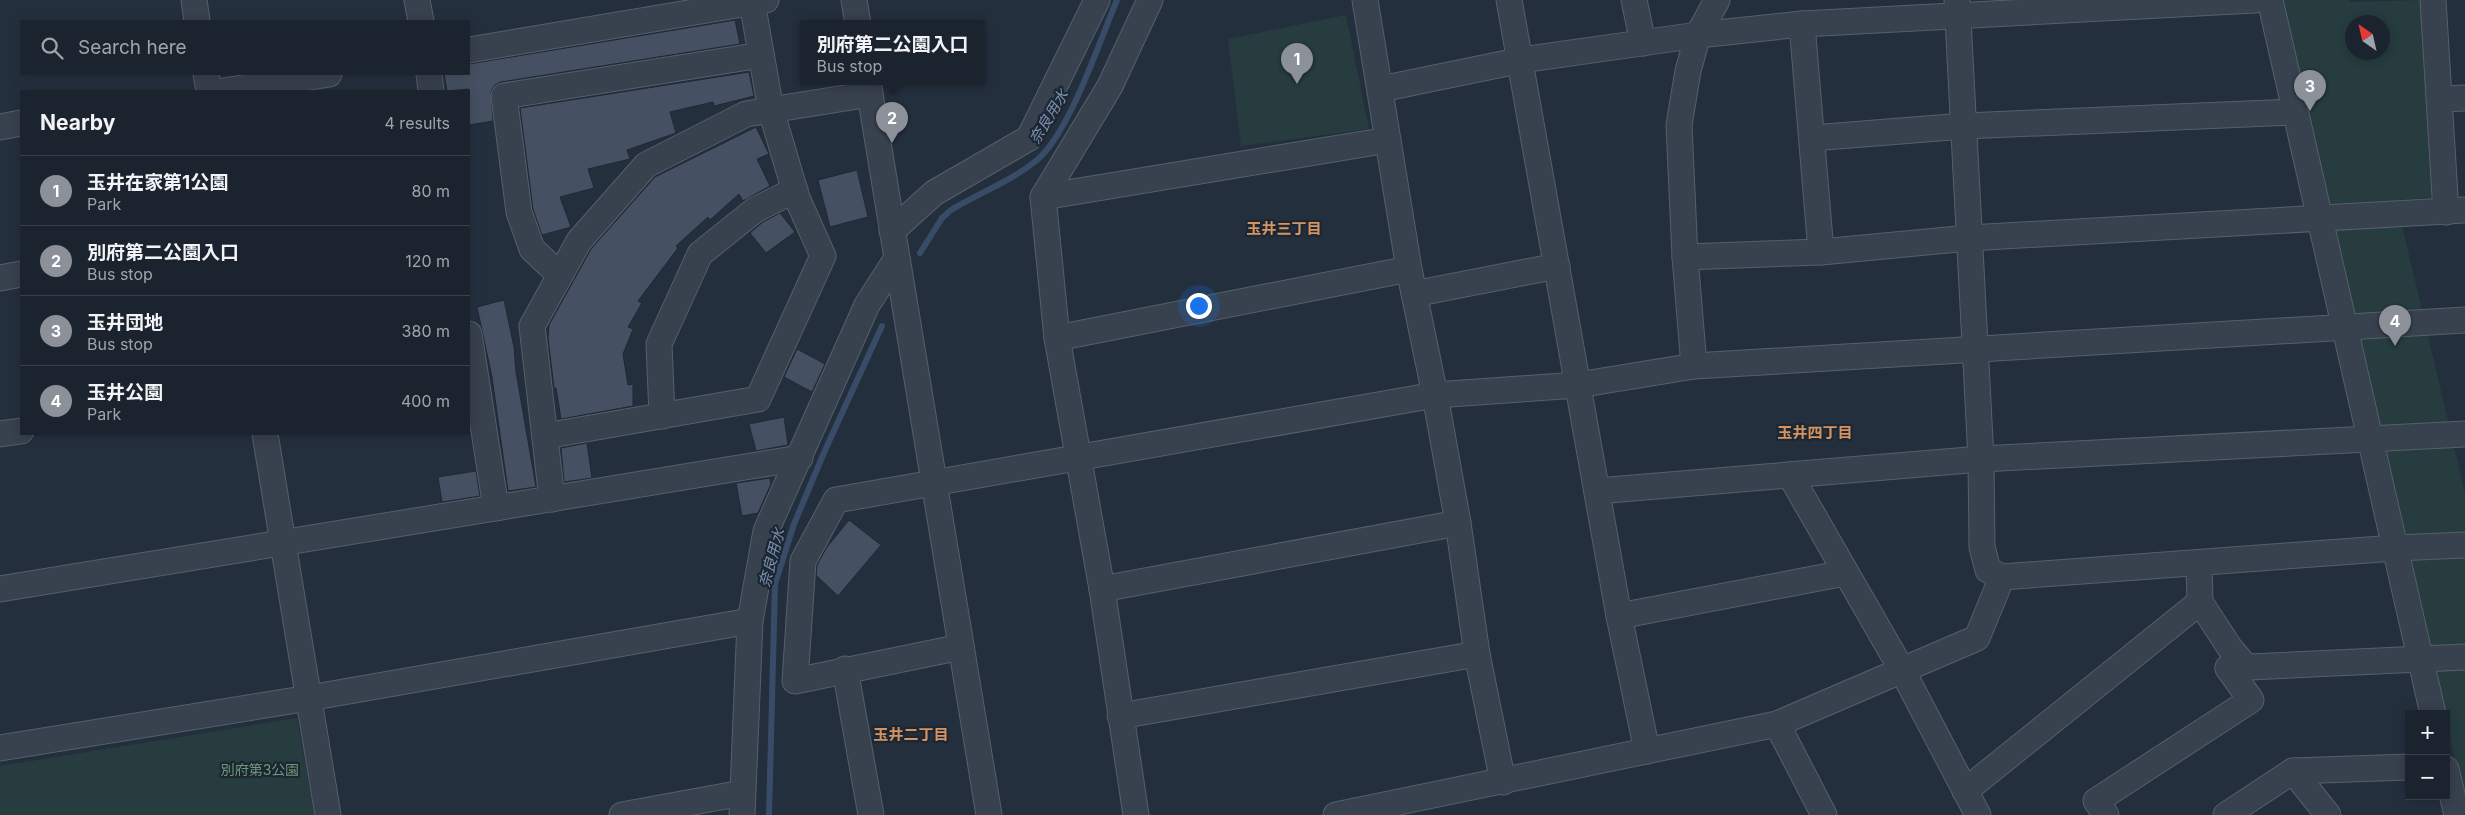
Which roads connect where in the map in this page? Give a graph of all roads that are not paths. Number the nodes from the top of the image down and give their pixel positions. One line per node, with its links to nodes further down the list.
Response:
1 (194, 0): 15 (street)
2 (417, 0): 16 (street)
3 (854, 0): 17 (street)
4 (1097, 0): 45 (street)
5 (1150, 0): 42 (street)
6 (1365, 0): 28 (street)
7 (1509, 0): 23 (street)
8 (1634, 0): 20 (street)
9 (1717, 0): 19 (street)
10 (2255, 0): 14 (street)
11 (2270, 0): 35 (street)
12 (2434, 0): 33 (street)
13 (759, 1): 21 (street); 22 (street)
14 (1957, 8): 18 (street); 37 (street)
15 (197, 20)
16 (421, 20)
17 (857, 20)
18 (1802, 24): 19 (street); 39 (street)
19 (1698, 35): 20 (street); 48 (street)
20 (1643, 42): 23 (street)
21 (470, 50)
22 (761, 54): 34 (street); 53 (street)
23 (1522, 60): 28 (street); 50 (street)
24 (206, 75): 29 (street)
25 (323, 75): 30 (street)
26 (429, 75): 31 (street)
27 (869, 88): 34 (street); 45 (street)
28 (1381, 88): 40 (street)
29 (209, 90)
30 (230, 90)
31 (431, 90)
32 (2465, 98): 33 (street)
33 (2441, 100): 43 (street)
34 (771, 110): 41 (street); 53 (street)
35 (2295, 112): 37 (street); 44 (street)
36 (20, 123): 38 (street)
37 (1964, 126): 39 (street); 46 (street)
38 (0, 127)
39 (1812, 138): 47 (street)
40 (1388, 140): 42 (street); 51 (street)
41 (795, 190): 64 (street); 64 (street)
42 (1042, 197): 58 (street)
43 (2455, 211): 44 (street)
44 (2320, 219): 46 (street); 57 (street)
45 (892, 231): 49 (street)
46 (1970, 238): 47 (street); 60 (street)
47 (1821, 252): 48 (street)
48 (1685, 257): 61 (street)
49 (897, 258): 71 (street); 75 (street)
50 (1557, 266): 55 (street); 62 (street)
51 (1410, 269): 55 (street); 58 (street)
52 (20, 274): 54 (street)
53 (560, 275): 69 (street)
54 (0, 278)
55 (1414, 294): 63 (street)
56 (2465, 320): 57 (street)
57 (2344, 326): 60 (street); 70 (street)
58 (1057, 338): 72 (street)
59 (470, 340): 78 (street)
60 (1976, 348): 61 (street); 73 (street)
61 (1694, 366): 62 (street)
62 (1578, 385): 63 (street); 76 (street)
63 (1435, 395): 72 (street); 79 (street)
64 (662, 416): 69 (street)
65 (20, 431): 66 (street)
66 (0, 434)
67 (2465, 434): 70 (street)
68 (266, 435): 80 (street)
69 (545, 436): 77 (street)
70 (2371, 440): 73 (street); 82 (street)
71 (800, 458): 77 (street); 90 (street)
72 (1078, 458): 75 (street); 87 (street)
73 (1981, 459): 74 (street); 85 (street)
74 (1790, 475): 76 (street); 84 (street)
75 (933, 482): 91 (street); 96 (street)
76 (1597, 491): 89 (street)
77 (552, 499): 78 (street)
78 (496, 508): 80 (street)
79 (1458, 523): 87 (street); 92 (street)
80 (284, 543): 86 (street); 98 (street)
81 (2465, 546): 82 (street)
82 (2395, 548): 83 (street); 94 (street)
83 (2199, 563): 85 (street); 88 (street)
84 (1845, 573): 89 (street); 97 (street)
85 (2002, 577): 97 (street)
86 (0, 589)
87 (1102, 589): 100 (street)
88 (2200, 602): 95 (street); 108 (street)
89 (1619, 616): 103 (street)
90 (750, 620): 98 (street); 109 (street)
91 (961, 647): 96 (street); 116 (street)
92 (1478, 654): 100 (street); 106 (street)
93 (2465, 657): 94 (street)
94 (2421, 660): 95 (street); 99 (street)
95 (2228, 668): 121 (street)
96 (846, 669): 115 (street)
97 (1902, 670): 101 (street); 108 (street)
98 (309, 698): 102 (street); 113 (street)
99 (2433, 710)
100 (1120, 716): 117 (street)
101 (1777, 724): 103 (street); 119 (street)
102 (0, 748)
103 (1647, 751): 106 (street)
104 (2405, 767): 105 (street)
105 (2293, 771): 112 (street); 122 (street)
106 (1503, 782): 110 (street)
107 (2450, 783): 111 (street)
108 (1965, 791): 120 (street)
109 (742, 804): 114 (street)
110 (1366, 812): 118 (street)
111 (2459, 813)
112 (2327, 814)
113 (328, 815)
114 (622, 815)
115 (871, 815)
116 (989, 815)
117 (1136, 815)
118 (1336, 815)
119 (1824, 815)
120 (1978, 815)
121 (2106, 815)
122 (2226, 815)

